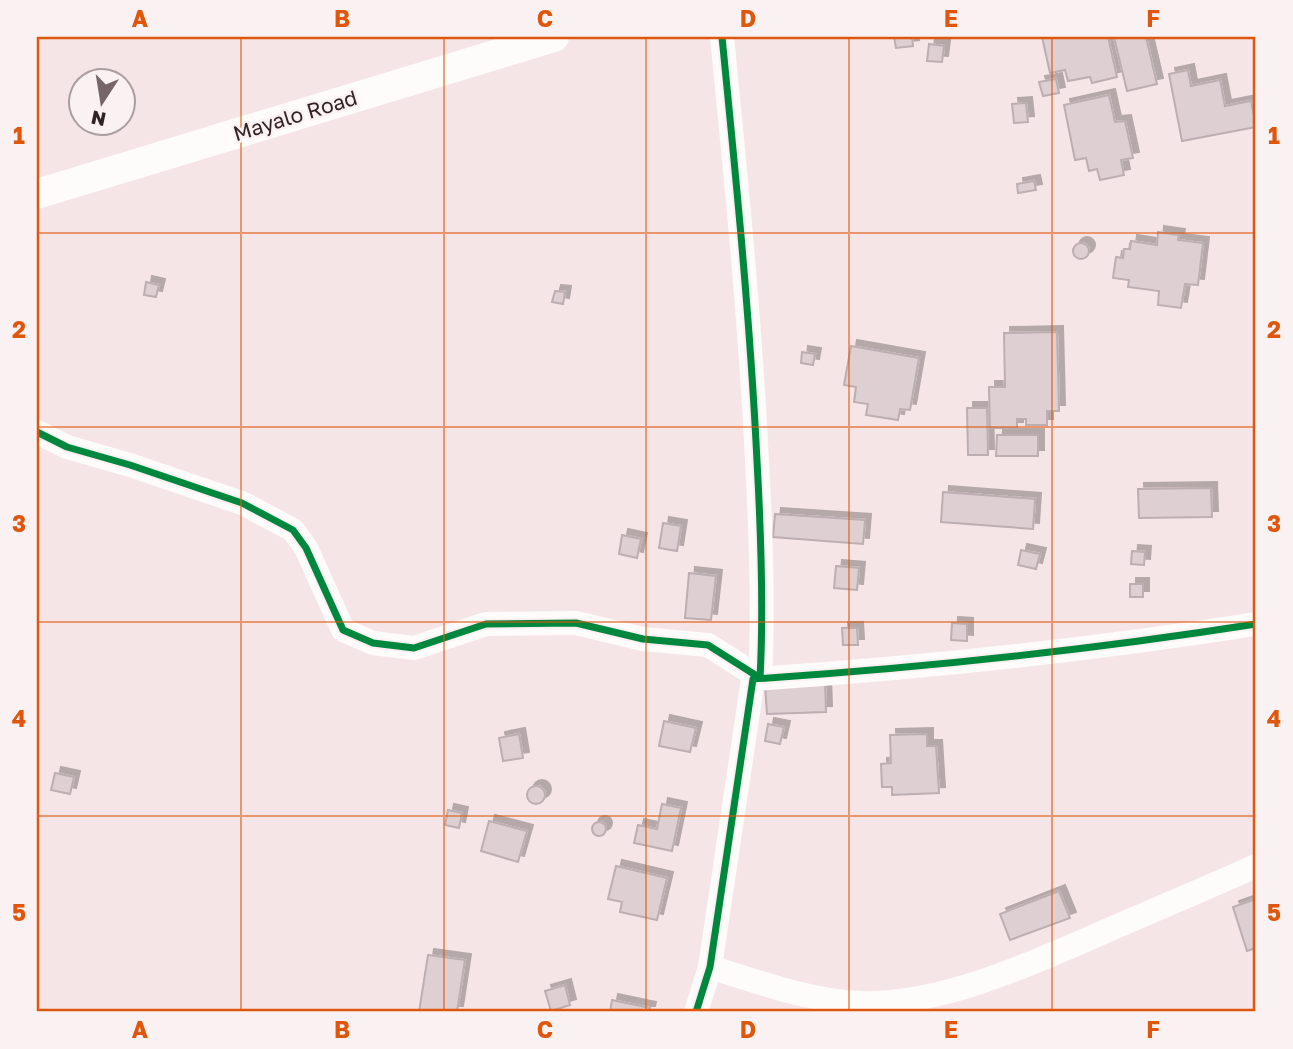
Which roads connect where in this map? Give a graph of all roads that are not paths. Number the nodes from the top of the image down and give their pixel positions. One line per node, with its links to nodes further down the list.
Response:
1 (554, 37): 3 (street, Mayalo Road)
2 (722, 37): 6 (street)
3 (37, 194)
4 (37, 432): 6 (street)
5 (1256, 624): 6 (street)
6 (760, 678): 8 (street)
7 (1256, 866): 8 (street)
8 (710, 968): 9 (street)
9 (696, 1012)

